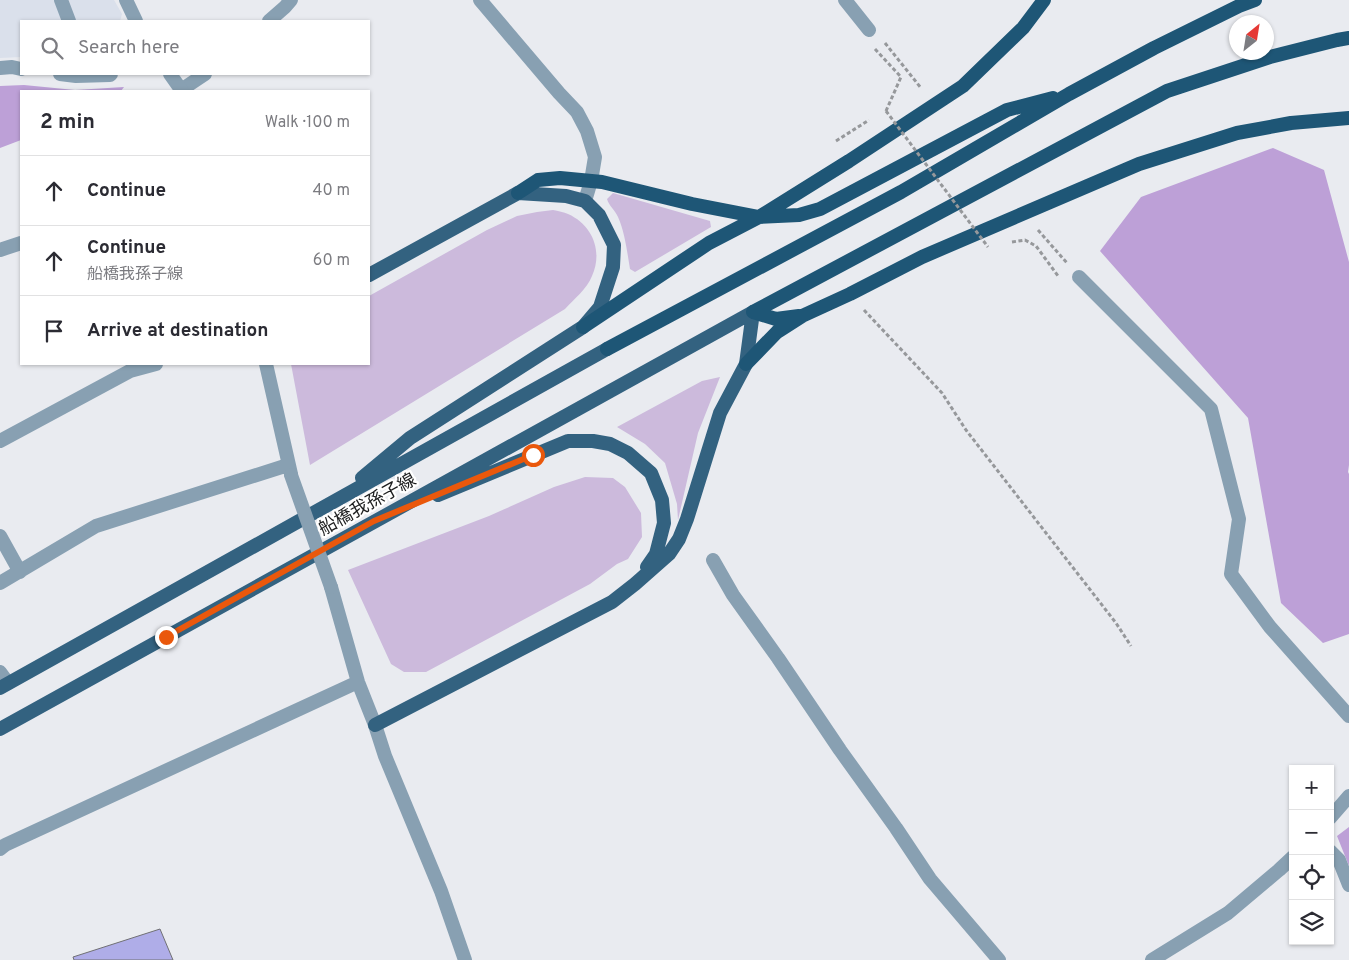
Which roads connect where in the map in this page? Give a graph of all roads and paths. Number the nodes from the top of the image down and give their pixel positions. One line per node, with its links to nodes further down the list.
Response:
1 (61, 0): 8 (street)
2 (126, 0): 9 (street)
3 (290, 0): 10 (street)
4 (480, 0): 27 (street)
5 (845, 0): 11 (street)
6 (1044, 0): 30 (highway)
7 (1255, 0): 23 (highway)
8 (69, 20)
9 (136, 20)
10 (270, 20)
11 (869, 30): 20 (path)
12 (1349, 38): 40 (highway)
13 (874, 47): 34 (path, bridge)
14 (0, 68): 15 (street)
15 (20, 68)
16 (68, 75): 17 (street)
17 (110, 75)
18 (171, 75): 21 (street)
19 (204, 75): 22 (street)
20 (921, 88)
21 (181, 90)
22 (183, 90)
23 (1070, 94): 30 (highway); 43 (highway)
24 (1349, 118): 39 (highway)
25 (869, 121): 26 (path)
26 (836, 141)
27 (591, 182): 28 (highway); 29 (street); 30 (highway)
28 (518, 193): 29 (main road); 36 (main road)
29 (585, 201): 42 (main road)
30 (759, 217): 42 (highway)
31 (1037, 230): 38 (path)
32 (20, 243): 35 (street)
33 (1006, 243): 37 (path)
34 (997, 245)
35 (0, 250)
36 (370, 274)
37 (1058, 277)
38 (1079, 277): 59 (street)
39 (850, 294): 41 (highway); 56 (path)
40 (753, 312): 41 (highway); 44 (main road); 50 (main road, 船橋我孫子線)
41 (802, 316): 44 (highway)
42 (583, 327): 49 (main road)
43 (607, 350): 49 (main road, 船橋我孫子線)
44 (746, 364): 55 (main road)
45 (152, 365): 47 (street)
46 (266, 365): 48 (street)
47 (0, 440)
48 (290, 470): 53 (street); 58 (street, bridge)
49 (335, 500): 57 (main road, 船橋我孫子線)
50 (374, 521): 55 (main road); 61 (main road, 船橋我孫子線)
51 (0, 536): 53 (street)
52 (713, 560): 69 (street)
53 (20, 572): 54 (street)
54 (0, 583)
55 (635, 584): 60 (main road)
56 (1131, 646)
57 (3, 681)
58 (358, 682): 60 (street); 64 (street)
59 (1349, 716)
60 (376, 725): 68 (street)
61 (0, 729)
62 (1349, 796): 63 (street)
63 (1334, 813)
64 (0, 849)
65 (1334, 855): 67 (street)
66 (1289, 860): 70 (street)
67 (1349, 886)
68 (465, 960)
69 (999, 960)
70 (1152, 960)

